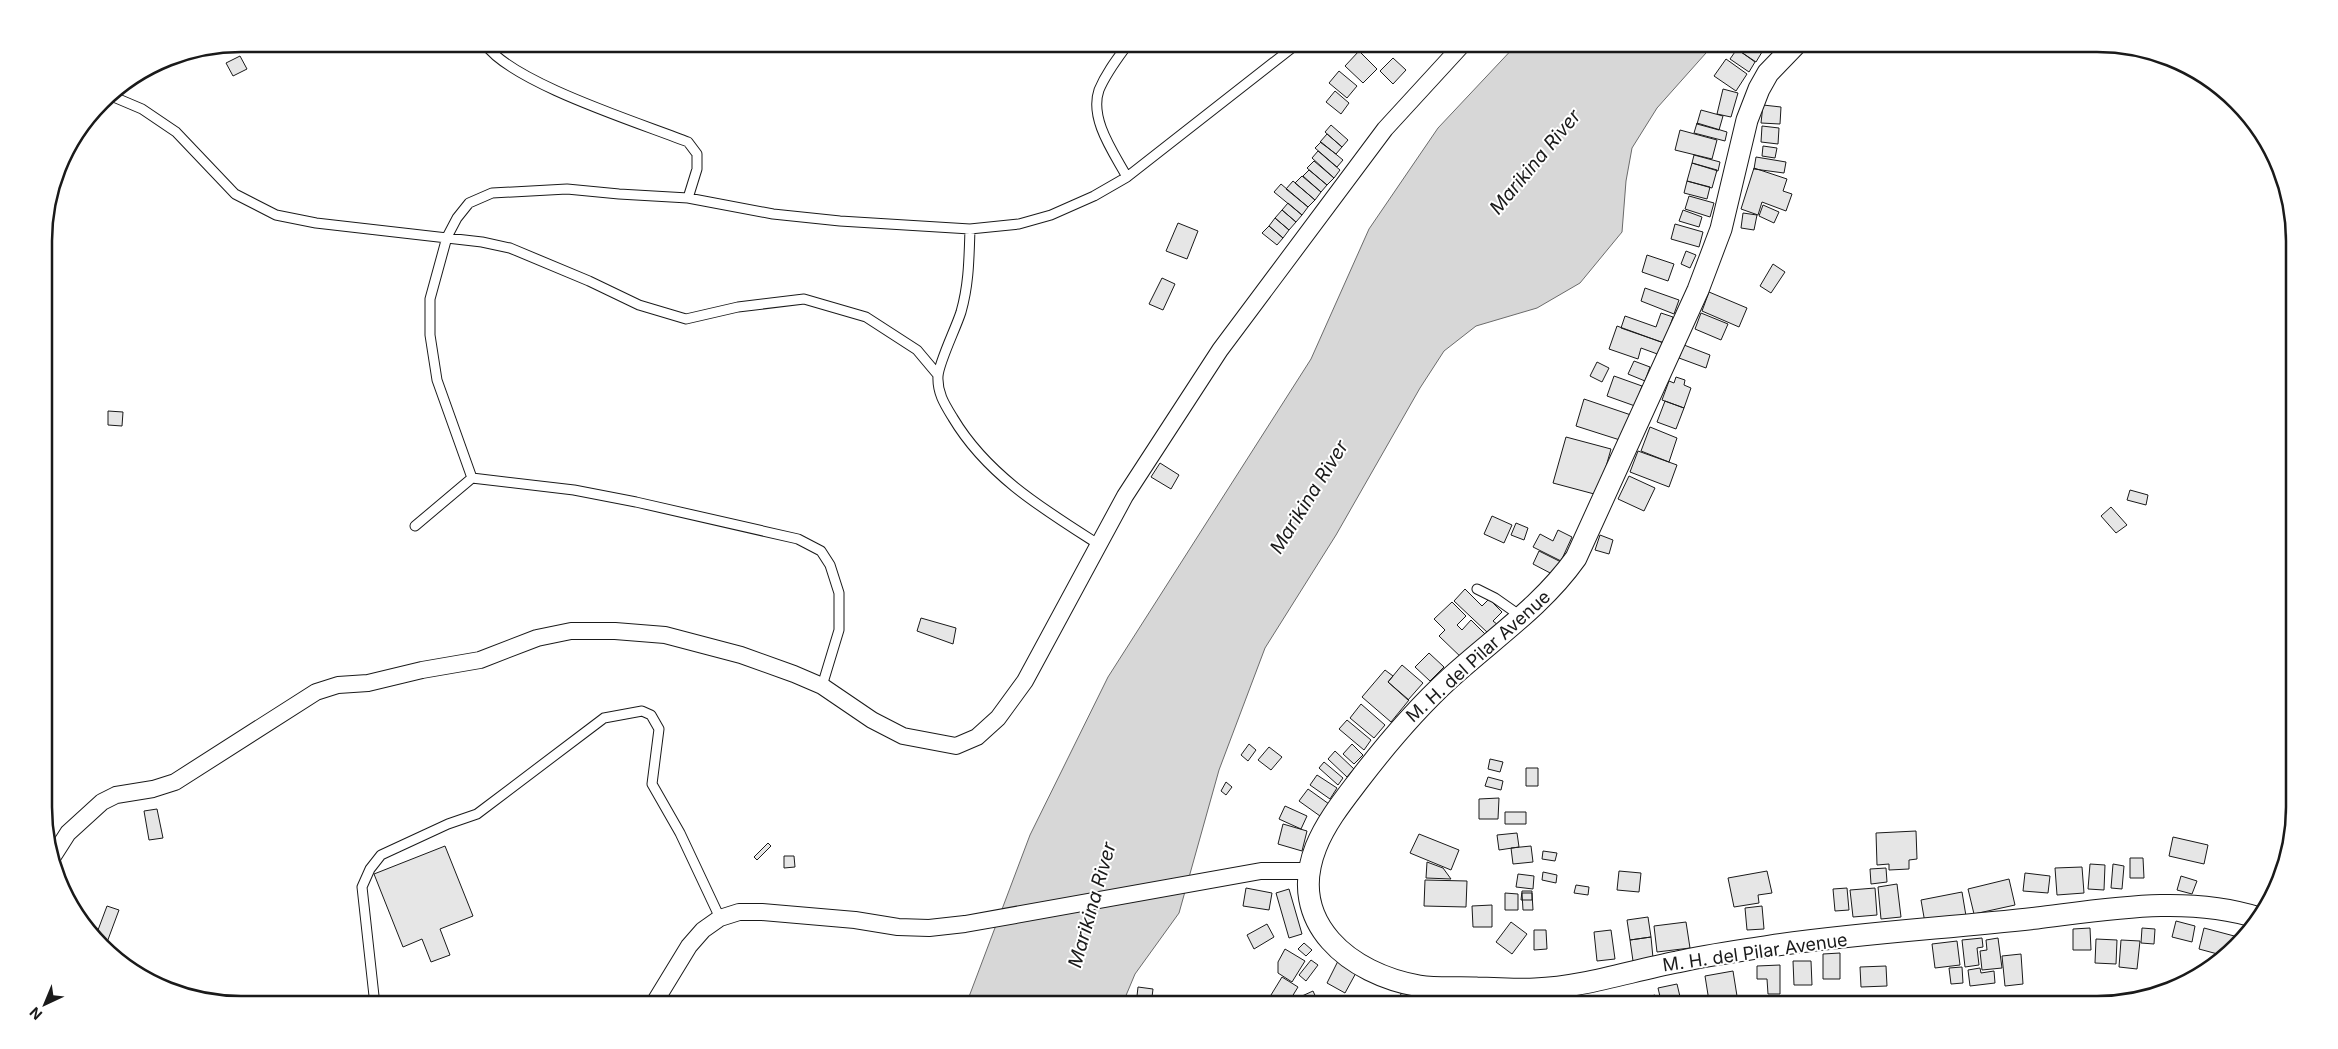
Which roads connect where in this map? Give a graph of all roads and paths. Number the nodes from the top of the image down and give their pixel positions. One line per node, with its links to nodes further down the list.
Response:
1 (494, 52): 8 (lane)
2 (1122, 52): 7 (lane)
3 (1287, 52): 7 (lane)
4 (1455, 52): 14 (street)
5 (1788, 52): 16 (street, M. H. del Pilar Avenue)
6 (117, 99): 10 (lane)
7 (1127, 177): 9 (lane)
8 (688, 198): 9 (lane); 10 (lane)
9 (970, 229): 11 (lane)
10 (447, 237): 11 (lane); 12 (lane)
11 (938, 375): 14 (lane)
12 (472, 478): 13 (lane); 17 (lane)
13 (415, 526)
14 (1098, 544): 17 (street)
15 (1477, 589): 16 (lane)
16 (1522, 617): 19 (street, M. H. del Pilar Avenue)
17 (822, 686): 18 (street)
18 (57, 850)
19 (1308, 871): 20 (street, M. H. del Pilar Avenue); 21 (street)
20 (2252, 916)
21 (720, 918): 22 (lane); 23 (street)
22 (374, 996)
23 (658, 996)

